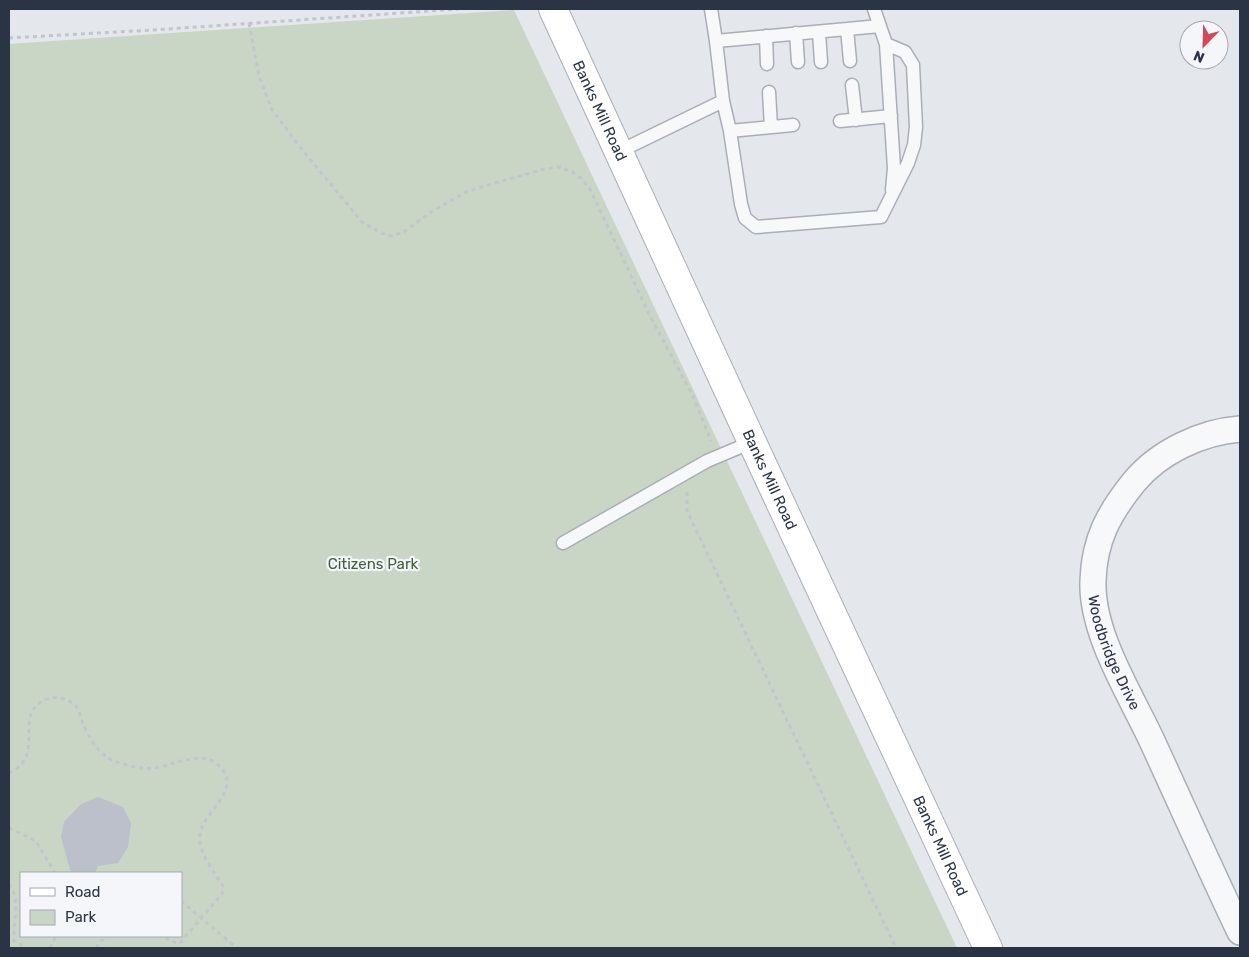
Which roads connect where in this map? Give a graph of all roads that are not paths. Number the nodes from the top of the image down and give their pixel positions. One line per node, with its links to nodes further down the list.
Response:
1 (553, 9): 24 (street, Banks Mill Road)
2 (711, 9): 9 (lane)
3 (874, 9): 4 (lane)
4 (880, 26): 5 (lane); 10 (lane)
5 (847, 29): 6 (lane); 11 (lane)
6 (819, 32): 7 (lane); 13 (lane)
7 (796, 33): 8 (lane); 12 (lane)
8 (766, 36): 9 (lane); 14 (lane)
9 (716, 41): 17 (lane)
10 (886, 44): 18 (lane); 25 (lane)
11 (850, 61)
12 (798, 62)
13 (822, 62)
14 (767, 64)
15 (852, 85): 19 (lane)
16 (769, 92): 22 (lane)
17 (723, 101): 23 (lane); 24 (lane)
18 (891, 116): 19 (lane); 25 (lane)
19 (856, 120): 20 (lane)
20 (840, 121)
21 (793, 125): 22 (lane)
22 (771, 127): 23 (lane)
23 (730, 131): 25 (lane)
24 (618, 152): 27 (street, Banks Mill Road)
25 (892, 197)
26 (1240, 429): 29 (street, Woodbridge Drive)
27 (752, 442): 28 (lane); 31 (street, Banks Mill Road)
28 (563, 543)
29 (1233, 899): 30 (street, Woodbridge Drive)
30 (1240, 932)
31 (988, 948)

